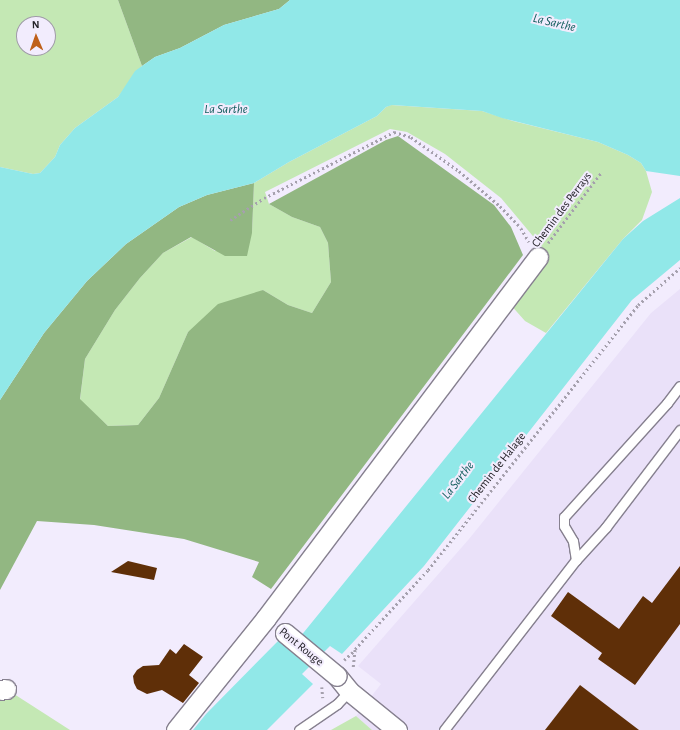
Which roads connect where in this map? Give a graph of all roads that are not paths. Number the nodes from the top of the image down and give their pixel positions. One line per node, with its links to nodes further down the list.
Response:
1 (538, 257): 5 (street)
2 (680, 386): 4 (lane)
3 (680, 430): 4 (lane)
4 (576, 560): 10 (lane)
5 (266, 618): 6 (street, Pont Rouge, bridge); 7 (street)
6 (349, 691): 8 (lane); 9 (street, Pont Rouge)
7 (176, 730)
8 (299, 730)
9 (397, 730)
10 (444, 730)

